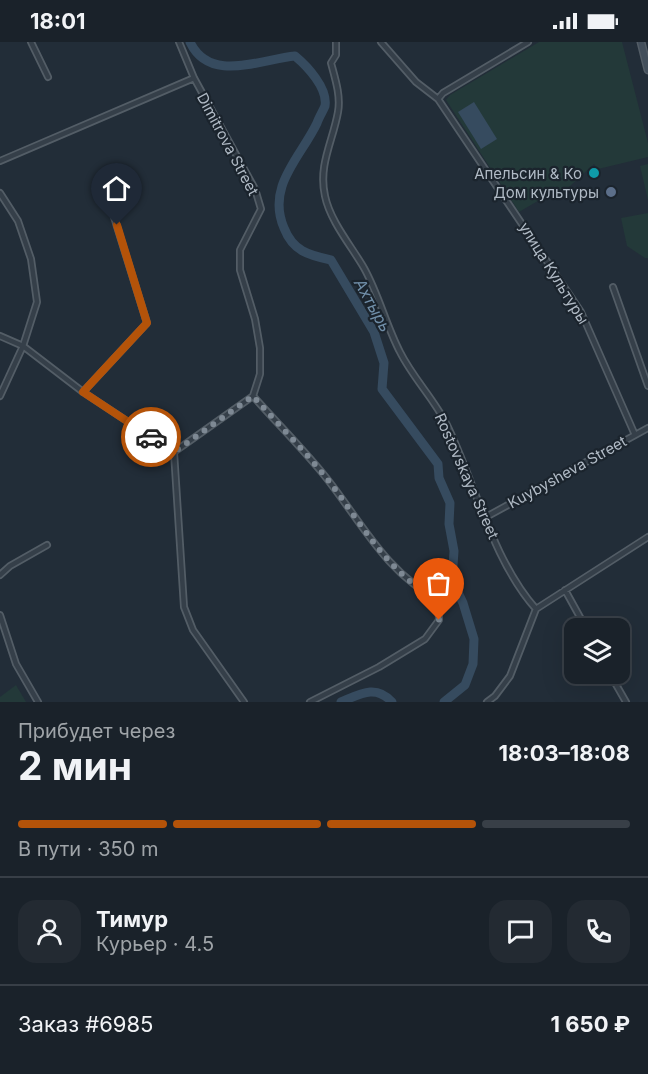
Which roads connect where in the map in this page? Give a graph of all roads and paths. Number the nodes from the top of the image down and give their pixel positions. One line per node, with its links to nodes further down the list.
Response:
1 (31, 42): 8 (street)
2 (179, 42): 9 (street, Dimitrova Street)
3 (336, 42): 24 (street, Rostovskaya Street)
4 (381, 42): 10 (street, улица Культуры)
5 (528, 42): 10 (street)
6 (641, 42): 7 (street)
7 (648, 70)
8 (48, 77)
9 (194, 78): 11 (street); 20 (street, Dimitrova Street)
10 (438, 99): 22 (street, улица Культуры)
11 (0, 161)
12 (0, 193): 16 (street)
13 (110, 204): 18 (street)
14 (612, 287): 17 (street)
15 (0, 336): 16 (street)
16 (23, 346): 18 (street); 19 (street)
17 (648, 386)
18 (83, 392): 23 (street)
19 (0, 396)
20 (253, 396): 23 (street); 35 (street)
21 (648, 428): 22 (street, Kuybysheva Street)
22 (635, 435): 24 (street, Kuybysheva Street)
23 (174, 452): 34 (street)
24 (486, 517): 29 (street, Rostovskaya Street)
25 (648, 537): 28 (street)
26 (47, 545): 27 (street)
27 (0, 575)
28 (565, 590): 29 (street); 31 (street)
29 (536, 609): 36 (street)
30 (0, 615): 33 (street)
31 (580, 618)
32 (616, 684): 37 (street)
33 (38, 702)
34 (244, 702)
35 (310, 702)
36 (487, 702)
37 (626, 702)

